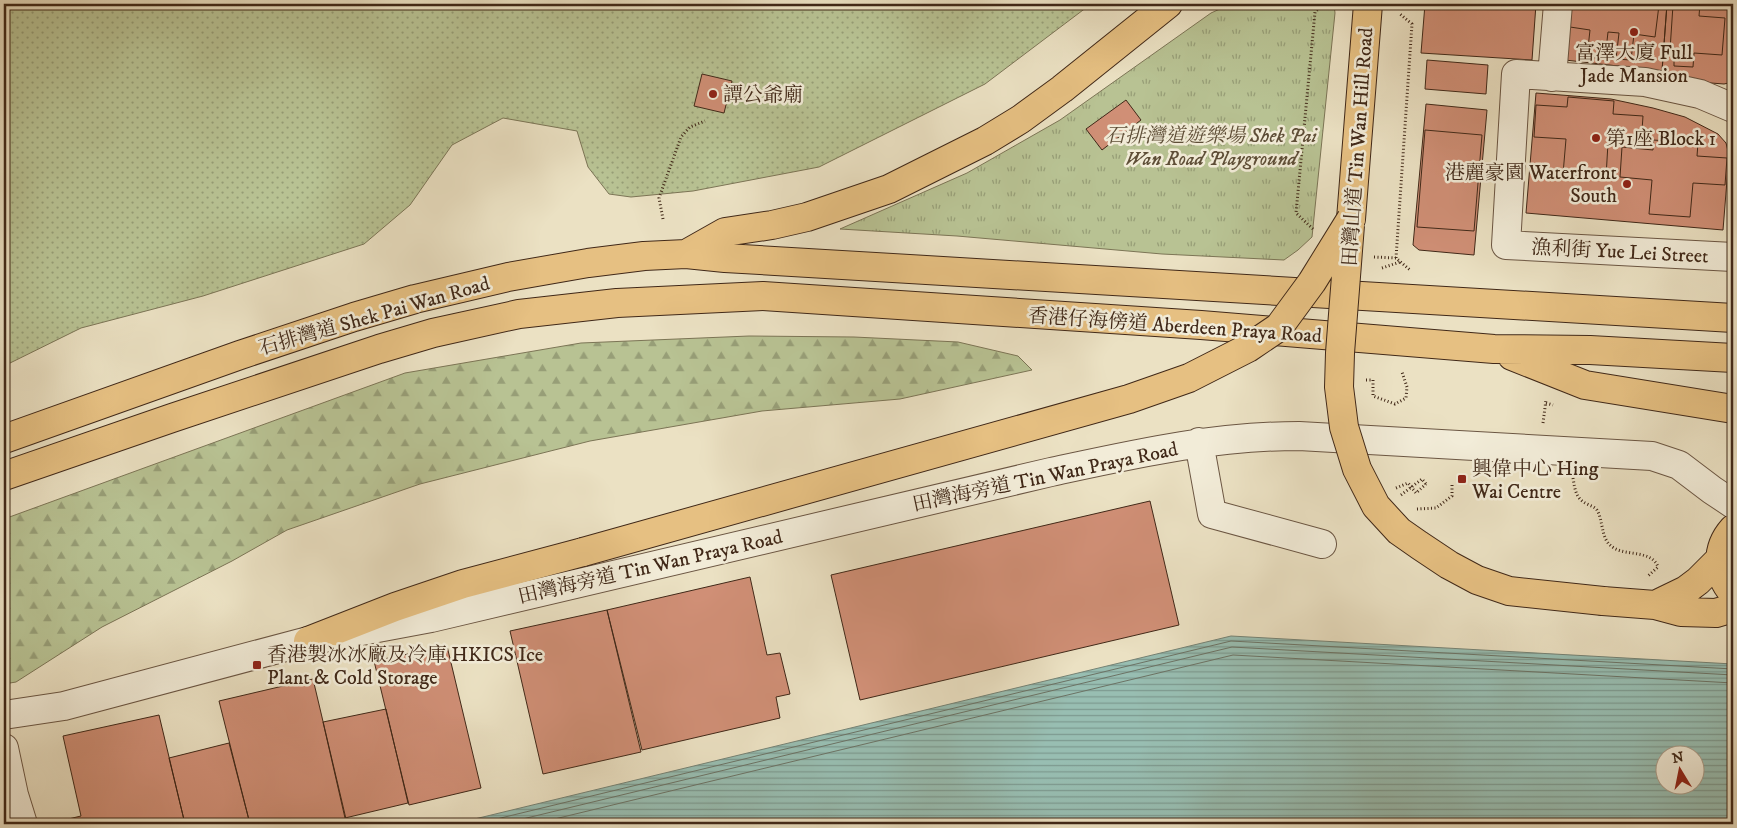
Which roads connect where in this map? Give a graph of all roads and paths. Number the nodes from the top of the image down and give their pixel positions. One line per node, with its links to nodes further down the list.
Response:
1 (1168, 4): 12 (main road, 石排灣道 Shek Pai Wan Road)
2 (1324, 4): 11 (path)
3 (1368, 4): 10 (main road, 田灣山道 Tin Wan Hill Road)
4 (1558, 4): 6 (street)
5 (1400, 14): 15 (path)
6 (1552, 77): 7 (street); 14 (street, 漁利街 Yue Lei Street)
7 (1733, 108)
8 (705, 121): 9 (path)
9 (663, 219)
10 (1351, 219): 41 (main road, 田灣山道 Tin Wan Hill Road, bridge); 44 (main road, bridge)
11 (1315, 231)
12 (686, 254): 20 (main road, 香港仔海傍道 Aberdeen Praya Road); 30 (main road, 石排灣道 Shek Pai Wan Road)
13 (1368, 256): 15 (path)
14 (1733, 257)
15 (1396, 258): 16 (path)
16 (1400, 262): 17 (path); 18 (path)
17 (1394, 266)
18 (1410, 270)
19 (617, 302): 21 (main road, 香港仔海傍道 Aberdeen Praya Road); 33 (main road, 石排灣道 Shek Pai Wan Road)
20 (1733, 318)
21 (1494, 349): 22 (main road, 香港仔海傍道 Aberdeen Praya Road); 27 (main road)
22 (1733, 358)
23 (1402, 372): 24 (path)
24 (1366, 380)
25 (1546, 403): 26 (path)
26 (1553, 404)
27 (1733, 409)
28 (1544, 411): 29 (path)
29 (1542, 427)
30 (4, 439)
31 (1199, 442): 37 (street, 田灣海旁道 Tin Wan Praya Road); 40 (street); 44 (street, 田灣海旁道 Tin Wan Praya Road)
32 (1572, 471): 41 (path)
33 (4, 476)
34 (1426, 484): 36 (path, bridge)
35 (1452, 484): 38 (path)
36 (1395, 488)
37 (1723, 497): 39 (street)
38 (1427, 510)
39 (1727, 541): 41 (main road); 42 (main road)
40 (1322, 544)
41 (1649, 593): 43 (main road, 田灣山道 Tin Wan Hill Road)
42 (1733, 594)
43 (1733, 608)
44 (308, 641): 45 (street, 田灣海旁道 Tin Wan Praya Road)
45 (4, 715)
46 (4, 748): 47 (street)
47 (23, 824)

